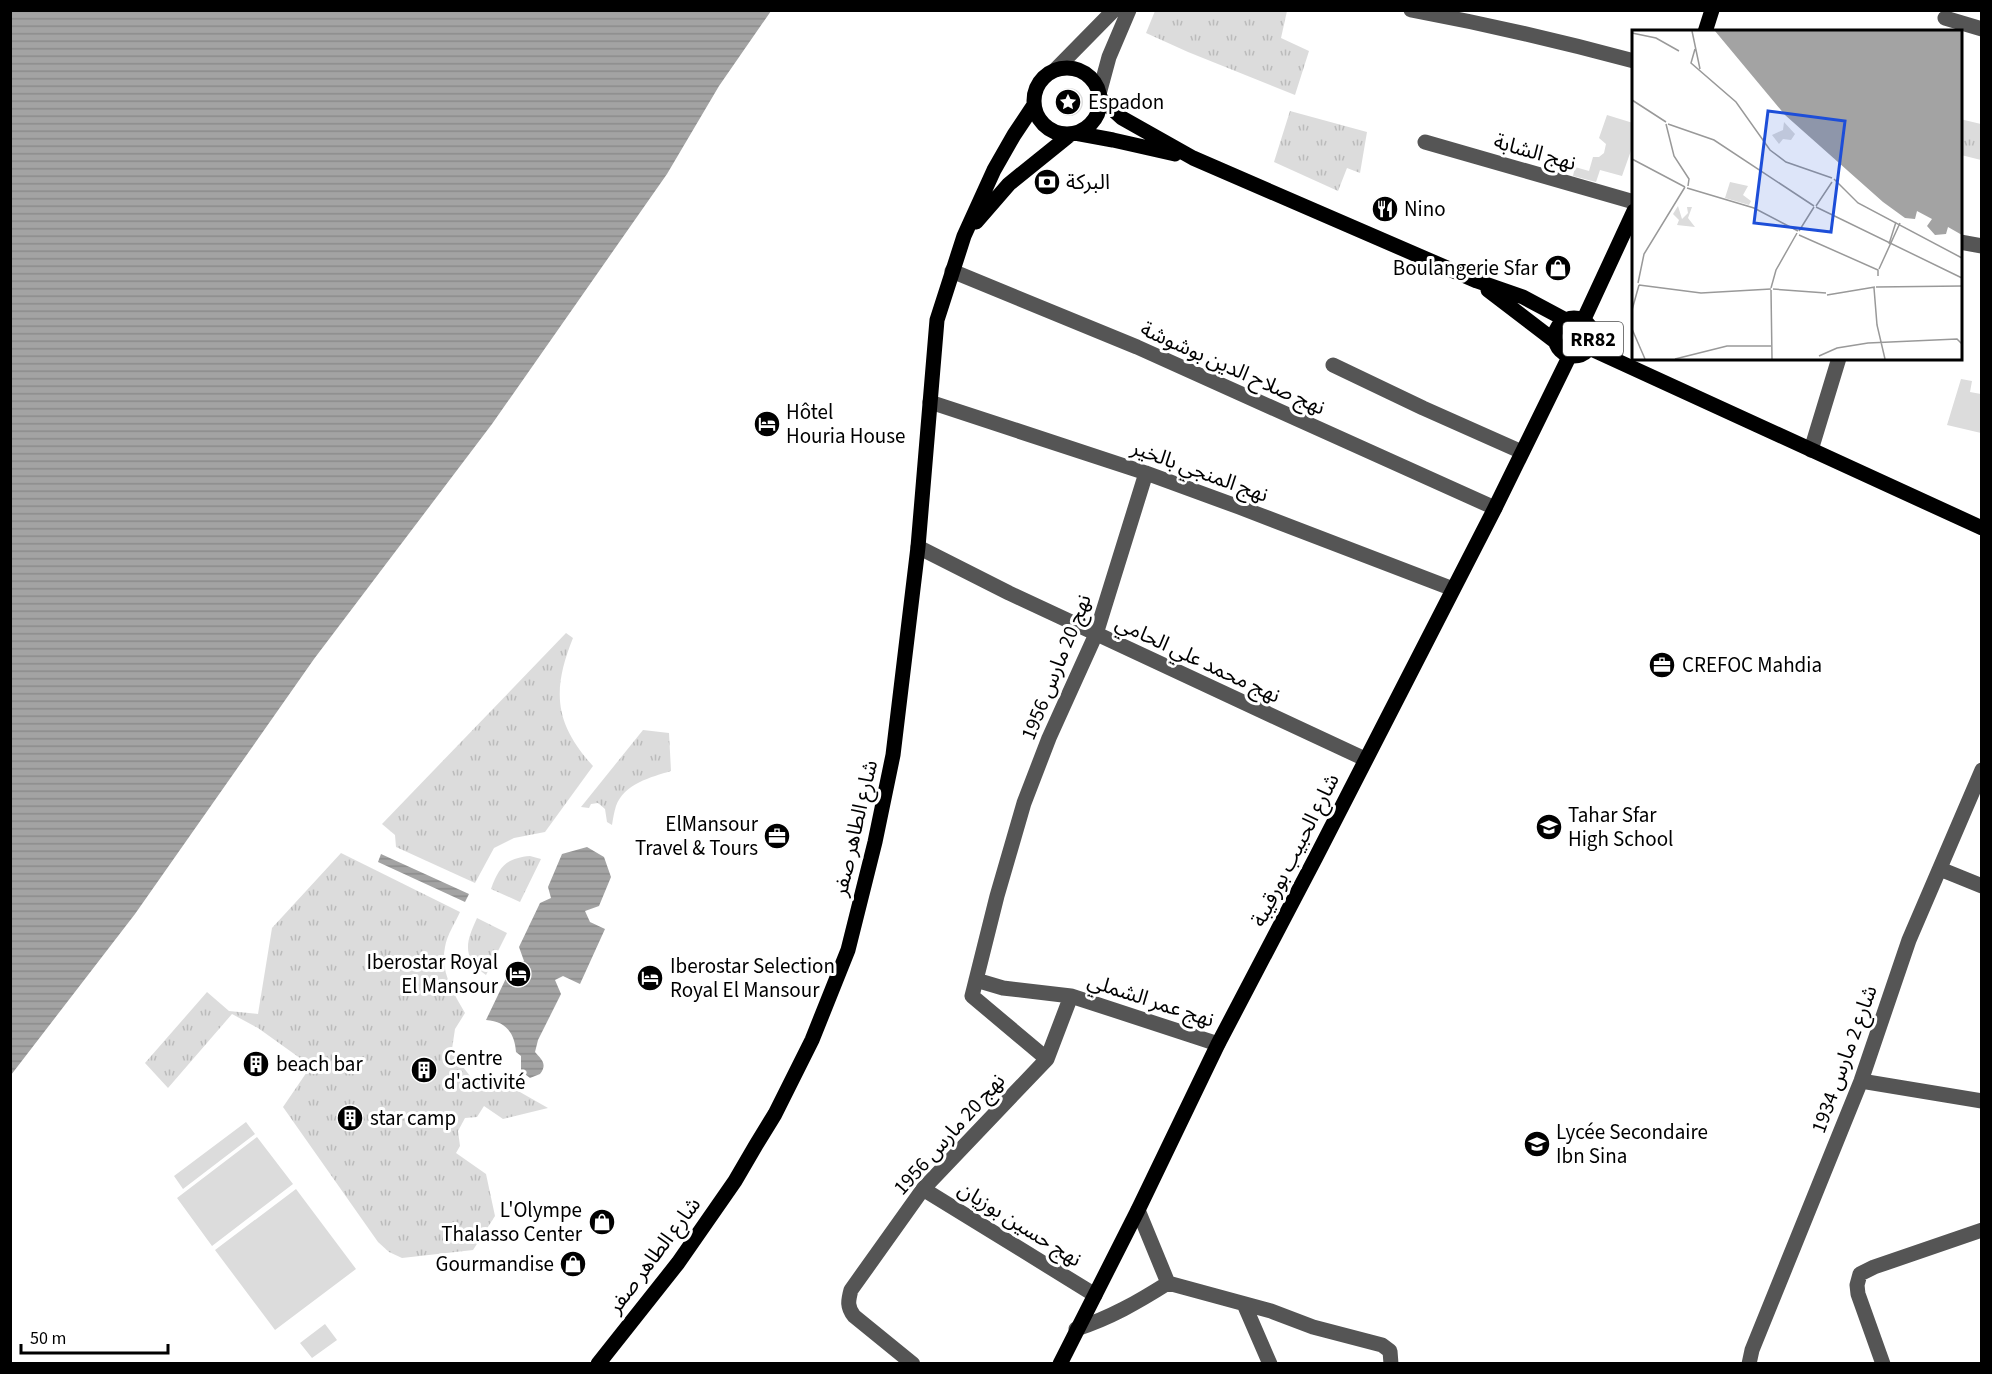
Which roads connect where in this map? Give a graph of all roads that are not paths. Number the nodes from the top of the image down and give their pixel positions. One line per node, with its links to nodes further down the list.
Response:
1 (1114, 10): 9 (street)
2 (1129, 10): 10 (street)
3 (1411, 10): 8 (street)
4 (1712, 10): 7 (main road)
5 (1945, 20): 6 (street)
6 (1982, 29)
7 (1706, 30)
8 (1632, 60)
9 (1055, 70): 10 (main road); 11 (main road)
10 (1100, 96): 12 (main road); 14 (main road)
11 (1034, 105): 12 (main road); 17 (main road, شارع الطاهر صفر)
12 (1073, 134): 14 (main road); 17 (main road, شارع الطاهر صفر)
13 (1425, 142): 15 (street, نهج الشابة)
14 (1193, 158): 21 (main road)
15 (1632, 201)
16 (1632, 215): 23 (main road, RR82)
17 (964, 236): 20 (main road, شارع الطاهر صفر)
18 (1962, 242): 19 (street)
19 (1982, 246)
20 (952, 271): 29 (main road, شارع الطاهر صفر); 33 (street, نهج صلاح الدين بوشوشة)
21 (1477, 281): 22 (main road); 24 (main road)
22 (1566, 320): 23 (main road, RR82); 24 (main road, RR82)
23 (1583, 321): 25 (main road, RR82)
24 (1556, 342): 26 (main road, RR82)
25 (1589, 348): 26 (main road, RR82); 30 (main road)
26 (1570, 356): 31 (main road, شارع الحبيب بورقيبة / RR82)
27 (1838, 360): 30 (street)
28 (1333, 365): 31 (street)
29 (930, 402): 32 (street, نهج المنجي بالخير); 35 (main road, شارع الطاهر صفر)
30 (1811, 450): 34 (main road)
31 (1522, 452): 33 (main road, شارع الحبيب بورقيبة / RR82)
32 (1146, 473): 36 (street, نهج المنجي بالخير); 37 (street, نهج 20 مارس 1956)
33 (1495, 508): 36 (main road, شارع الحبيب بورقيبة / RR82)
34 (1981, 527)
35 (918, 547): 37 (street, نهج محمد علي الحامي); 56 (main road, شارع الطاهر صفر)
36 (1453, 590): 38 (main road, شارع الحبيب بورقيبة / RR82)
37 (1096, 634): 38 (street, نهج محمد علي الحامي); 42 (street, نهج 20 مارس 1956)
38 (1365, 759): 44 (main road, شارع الحبيب بورقيبة / RR82)
39 (1982, 770): 40 (street, شارع 2 مارس 1934)
40 (1940, 869): 41 (street); 46 (street, شارع 2 مارس 1934)
41 (1982, 886)
42 (976, 980): 43 (street); 45 (street, نهج 20 مارس 1956)
43 (1071, 996): 44 (street, نهج عمر الشملي); 45 (street, نهج 20 مارس 1956)
44 (1218, 1044): 49 (main road, شارع الحبيب بورقيبة / RR82)
45 (1047, 1059): 48 (street, نهج 20 مارس 1956)
46 (1861, 1081): 47 (street); 61 (street, شارع 2 مارس 1934)
47 (1982, 1101)
48 (923, 1189): 52 (street, نهج حسين بوزيان); 55 (street, نهج 20 مارس 1956)
49 (1138, 1210): 51 (street); 52 (main road, شارع الحبيب بورقيبة / RR82)
50 (1982, 1230): 62 (street)
51 (1168, 1282): 53 (street); 54 (street)
52 (1095, 1294): 54 (main road, شارع الحبيب بورقيبة / RR82)
53 (1244, 1304): 59 (street); 60 (street)
54 (1076, 1329): 58 (main road, شارع الحبيب بورقيبة / RR82)
55 (895, 1359): 57 (street, نهج 20 مارس 1956)
56 (598, 1364)
57 (913, 1364)
58 (1060, 1364)
59 (1270, 1364)
60 (1391, 1364)
61 (1749, 1364)
62 (1883, 1364)

